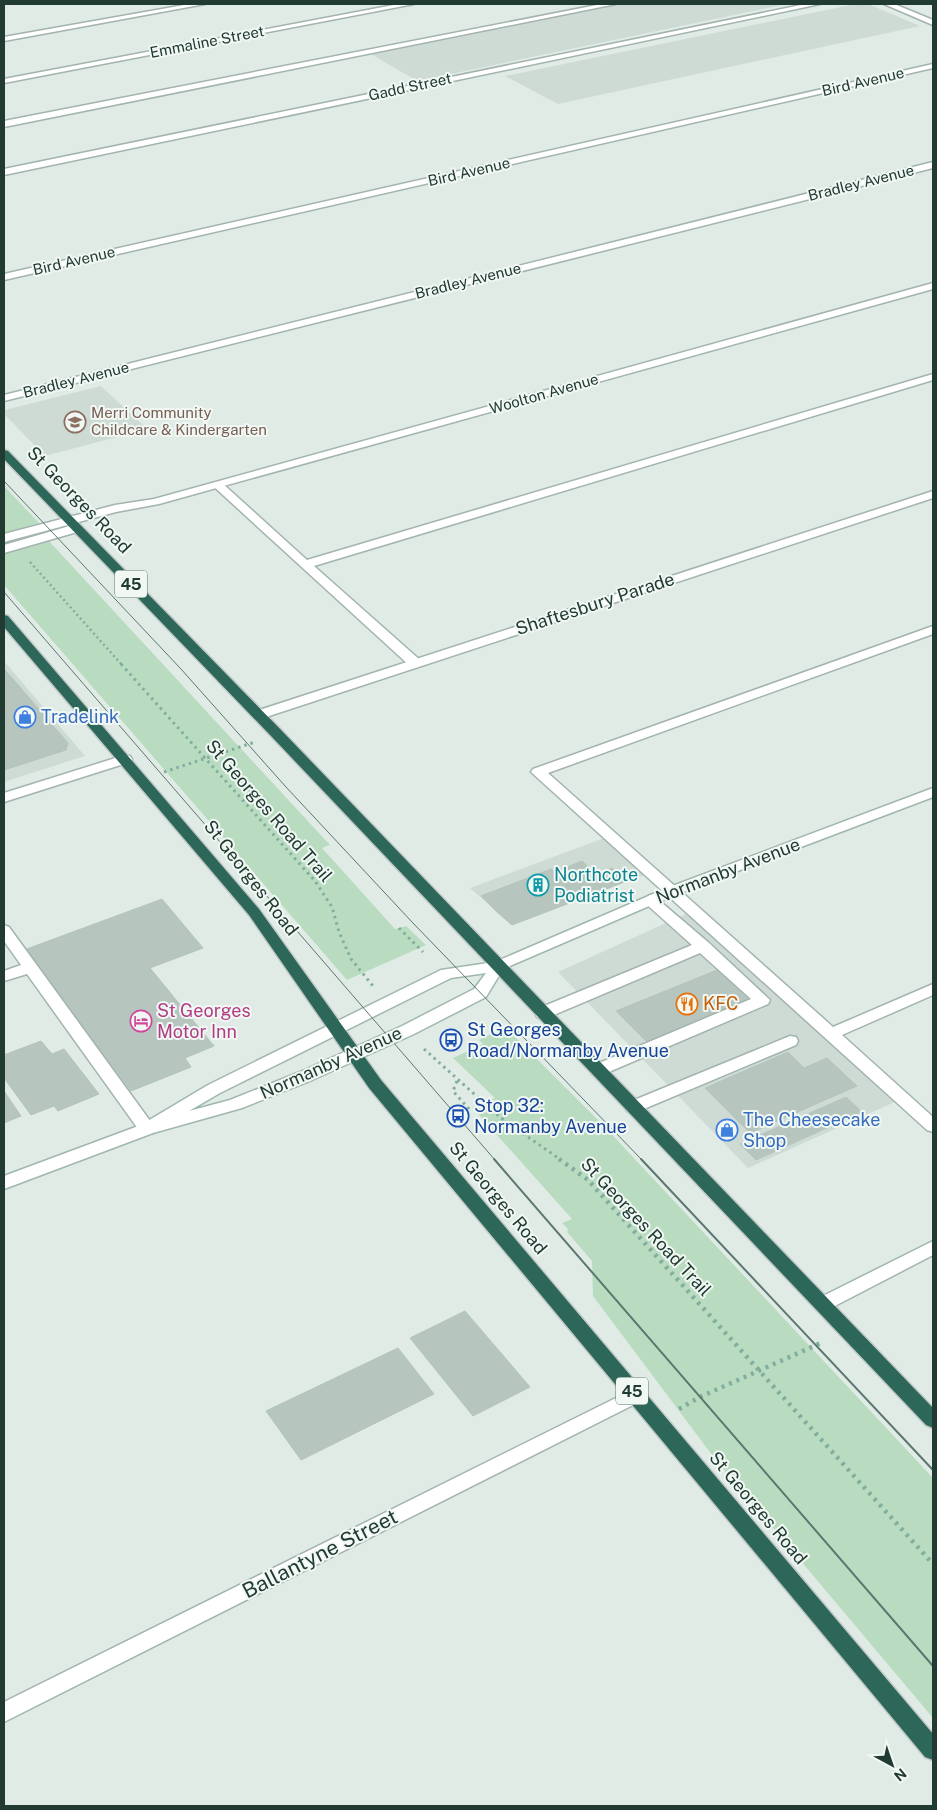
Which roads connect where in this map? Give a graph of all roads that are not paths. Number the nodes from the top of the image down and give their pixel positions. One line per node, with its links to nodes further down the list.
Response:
1 (201, 4): 7 (street)
2 (410, 4): 9 (street, Emmaline Street)
3 (612, 4): 10 (street)
4 (816, 4): 12 (street, Gadd Street)
5 (888, 4): 6 (street)
6 (933, 22)
7 (4, 39)
8 (933, 66): 13 (street, Bird Avenue)
9 (4, 81)
10 (4, 124)
11 (933, 165): 16 (street, Bradley Avenue)
12 (4, 172)
13 (4, 277)
14 (933, 286): 18 (street, Woolton Avenue)
15 (933, 377): 23 (street)
16 (4, 398)
17 (4, 452): 20 (highway, St Georges Road / 45)
18 (218, 485): 20 (street, Woolton Avenue); 23 (street)
19 (933, 494): 26 (street, Shaftesbury Parade)
20 (73, 524): 21 (street, Woolton Avenue); 22 (street, Woolton Avenue); 27 (highway, St Georges Road / 45)
21 (4, 538)
22 (9, 548)
23 (305, 565): 26 (street)
24 (4, 619): 28 (highway, St Georges Road / 45)
25 (933, 630): 31 (street)
26 (415, 663): 27 (street, Shaftesbury Parade)
27 (258, 715): 35 (highway, St Georges Road / 45)
28 (125, 759): 30 (street); 40 (highway, St Georges Road / 45)
29 (933, 792): 31 (street, Normanby Avenue)
30 (4, 798)
31 (672, 891): 32 (street, Normanby Avenue); 41 (street)
32 (650, 900): 34 (street); 35 (street, Normanby Avenue)
33 (4, 930): 36 (street)
34 (704, 946): 39 (street); 44 (street)
35 (498, 966): 39 (highway, St Georges Road / 45); 40 (street, Normanby Avenue); 43 (street, Normanby Avenue)
36 (31, 967): 37 (street); 47 (street)
37 (4, 976)
38 (933, 989): 41 (street)
39 (544, 1013): 44 (highway, St Georges Road / 45)
40 (334, 1029): 43 (highway, St Georges Road / 45); 47 (street, Normanby Avenue)
41 (831, 1034): 46 (street)
42 (790, 1041): 45 (street)
43 (353, 1055): 47 (street, Normanby Avenue); 51 (highway, St Georges Road / 45)
44 (598, 1070): 45 (highway, St Georges Road / 45)
45 (633, 1107): 50 (highway, St Georges Road / 45)
46 (933, 1126)
47 (147, 1129): 48 (street, Normanby Avenue)
48 (4, 1184)
49 (933, 1247): 50 (street)
50 (823, 1304): 52 (highway, St Georges Road / 45)
51 (636, 1395): 53 (street, Ballantyne Street); 54 (highway, St Georges Road / 45)
52 (933, 1420)
53 (4, 1712)
54 (933, 1750)

